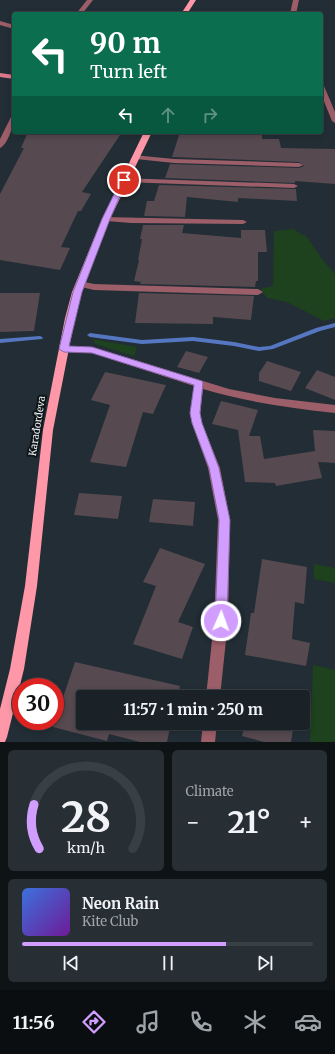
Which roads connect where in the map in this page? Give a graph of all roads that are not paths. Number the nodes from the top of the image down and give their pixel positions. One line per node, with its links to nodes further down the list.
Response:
1 (90, 0): 4 (street)
2 (193, 0): 5 (main road)
3 (296, 0): 6 (street)
4 (81, 12)
5 (185, 12)
6 (293, 12)
7 (0, 23): 8 (street)
8 (12, 26)
9 (0, 75): 10 (street)
10 (12, 77)
11 (323, 91): 13 (street)
12 (12, 121): 15 (street)
13 (335, 121)
14 (147, 134): 16 (main road, Karađorđeva)
15 (0, 146)
16 (136, 157): 17 (street); 18 (main road, Karađorđeva)
17 (299, 165)
18 (124, 180): 19 (street); 20 (main road, Karađorđeva)
19 (294, 186)
20 (106, 219): 21 (street); 22 (main road, Karađorđeva)
21 (243, 222)
22 (80, 284): 23 (street); 24 (main road, Karađorđeva)
23 (258, 292)
24 (64, 349): 25 (street); 29 (main road, Karađorđeva)
25 (199, 383): 26 (street); 27 (street)
26 (335, 409)
27 (214, 690)
28 (209, 730): 30 (street)
29 (0, 737)
30 (208, 742)

